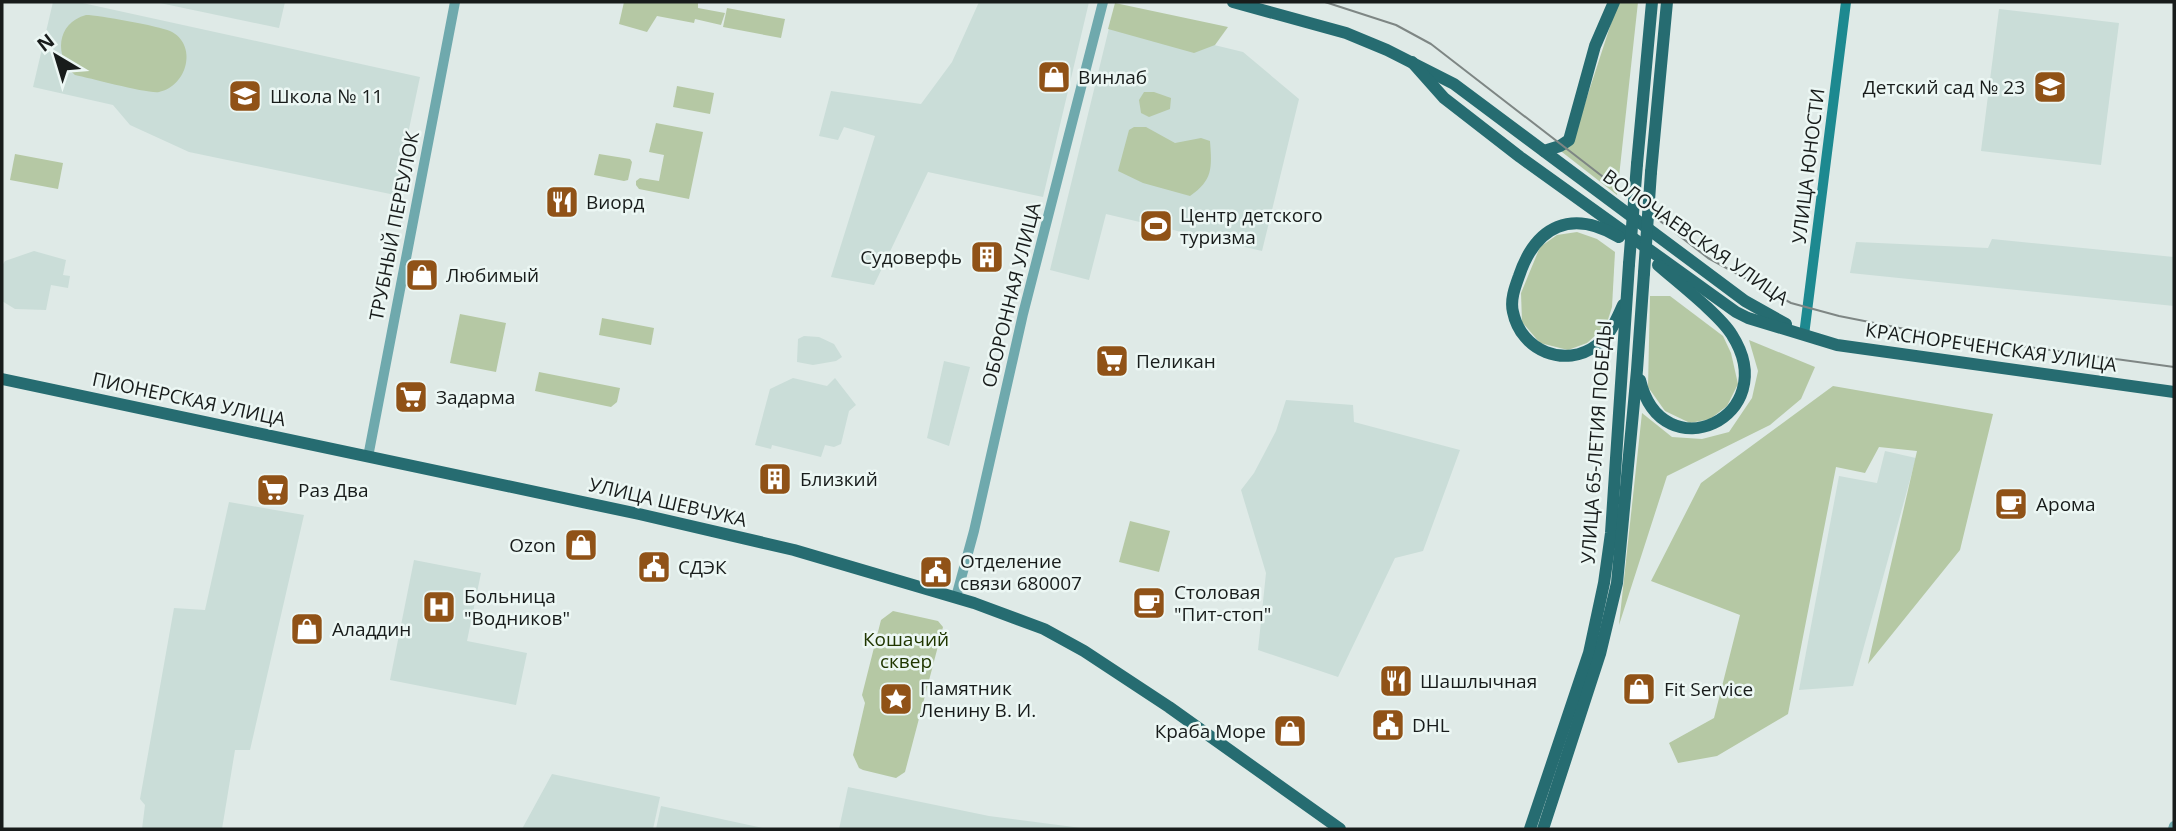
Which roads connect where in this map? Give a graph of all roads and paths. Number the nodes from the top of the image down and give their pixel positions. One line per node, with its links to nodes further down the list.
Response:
1 (455, 2): 19 (street, ТРУБНЫЙ ПЕРЕУЛОК)
2 (1103, 2): 20 (street, ОБОРОННАЯ УЛИЦА)
3 (1233, 2): 8 (main road, ВОЛОЧАЕВСКАЯ УЛИЦА)
4 (1614, 2): 9 (main road)
5 (1652, 2): 13 (main road, УЛИЦА 65-ЛЕТИЯ ПОБЕДЫ, bridge)
6 (1667, 2): 16 (main road, УЛИЦА 65-ЛЕТИЯ ПОБЕДЫ, bridge)
7 (1846, 2): 15 (main road, УЛИЦА ЮНОСТИ)
8 (1412, 62): 9 (main road, ВОЛОЧАЕВСКАЯ УЛИЦА); 10 (main road, ВОЛОЧАЕВСКАЯ УЛИЦА)
9 (1544, 151): 15 (main road, ВОЛОЧАЕВСКАЯ УЛИЦА)
10 (1529, 164): 11 (main road); 14 (main road, ВОЛОЧАЕВСКАЯ УЛИЦА)
11 (1638, 248): 12 (main road); 13 (main road)
12 (1667, 273): 14 (main road); 16 (main road)
13 (1626, 299): 22 (main road, УЛИЦА 65-ЛЕТИЯ ПОБЕДЫ)
14 (1736, 312): 15 (main road, ВОЛОЧАЕВСКАЯ УЛИЦА)
15 (1804, 335): 18 (main road, КРАСНОРЕЧЕНСКАЯ УЛИЦА)
16 (1637, 370): 23 (main road, УЛИЦА 65-ЛЕТИЯ ПОБЕДЫ)
17 (2, 379): 19 (main road, ПИОНЕРСКАЯ УЛИЦА)
18 (2174, 393)
19 (368, 457): 20 (main road, УЛИЦА ШЕВЧУКА)
20 (956, 597): 21 (main road, УЛИЦА ШЕВЧУКА)
21 (1340, 829)
22 (1530, 829)
23 (1543, 829)

